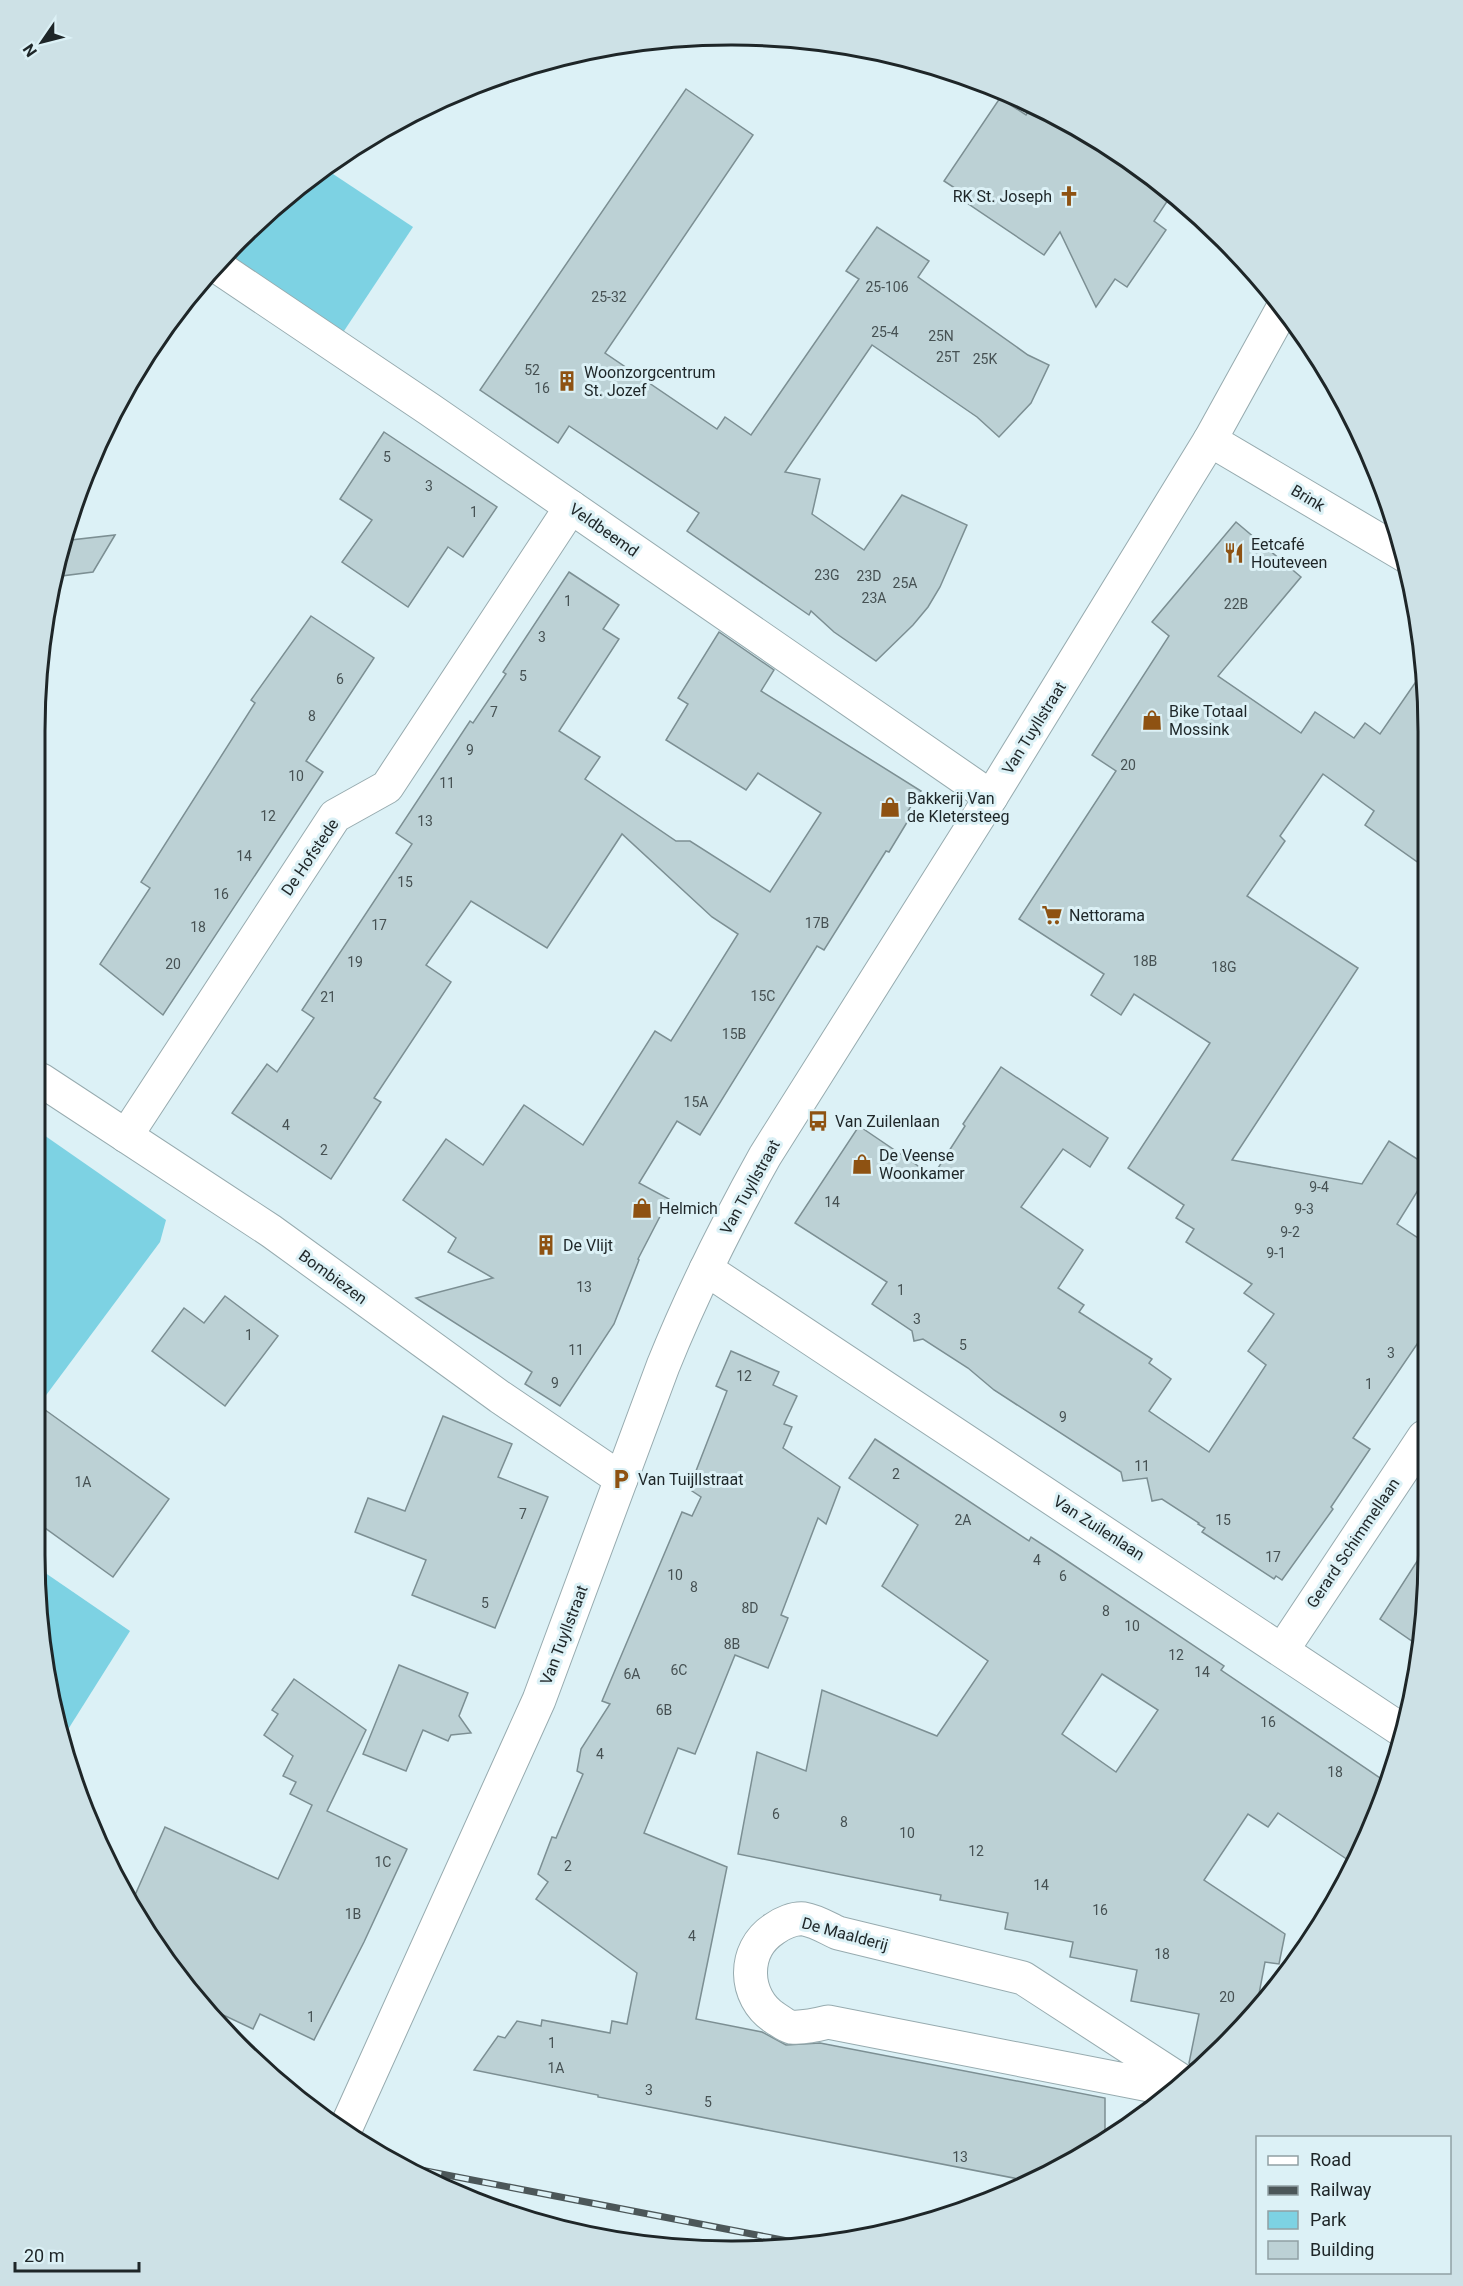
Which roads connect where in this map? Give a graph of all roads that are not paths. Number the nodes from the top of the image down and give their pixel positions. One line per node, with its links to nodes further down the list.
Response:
1 (223, 270): 4 (street, Veldbeemd)
2 (1278, 317): 3 (street, Van Tuyllstraat)
3 (1210, 440): 5 (street, Brink); 6 (street, Van Tuyllstraat)
4 (571, 507): 6 (street, Veldbeemd); 8 (street, De Hofstede)
5 (1393, 549)
6 (991, 797): 9 (street, Van Tuyllstraat)
7 (45, 1083): 8 (street, Bombiezen)
8 (126, 1136): 11 (street, Bombiezen)
9 (706, 1269): 11 (street, Van Tuyllstraat); 12 (street, Van Zuilenlaan)
10 (1418, 1446): 12 (street, Gerard Schimmellaan)
11 (621, 1479): 16 (street, Van Tuyllstraat)
12 (1283, 1649): 13 (street, Van Zuilenlaan)
13 (1396, 1726)
14 (1176, 2077): 15 (street, De Maalderij)
15 (1163, 2088)
16 (348, 2123)

